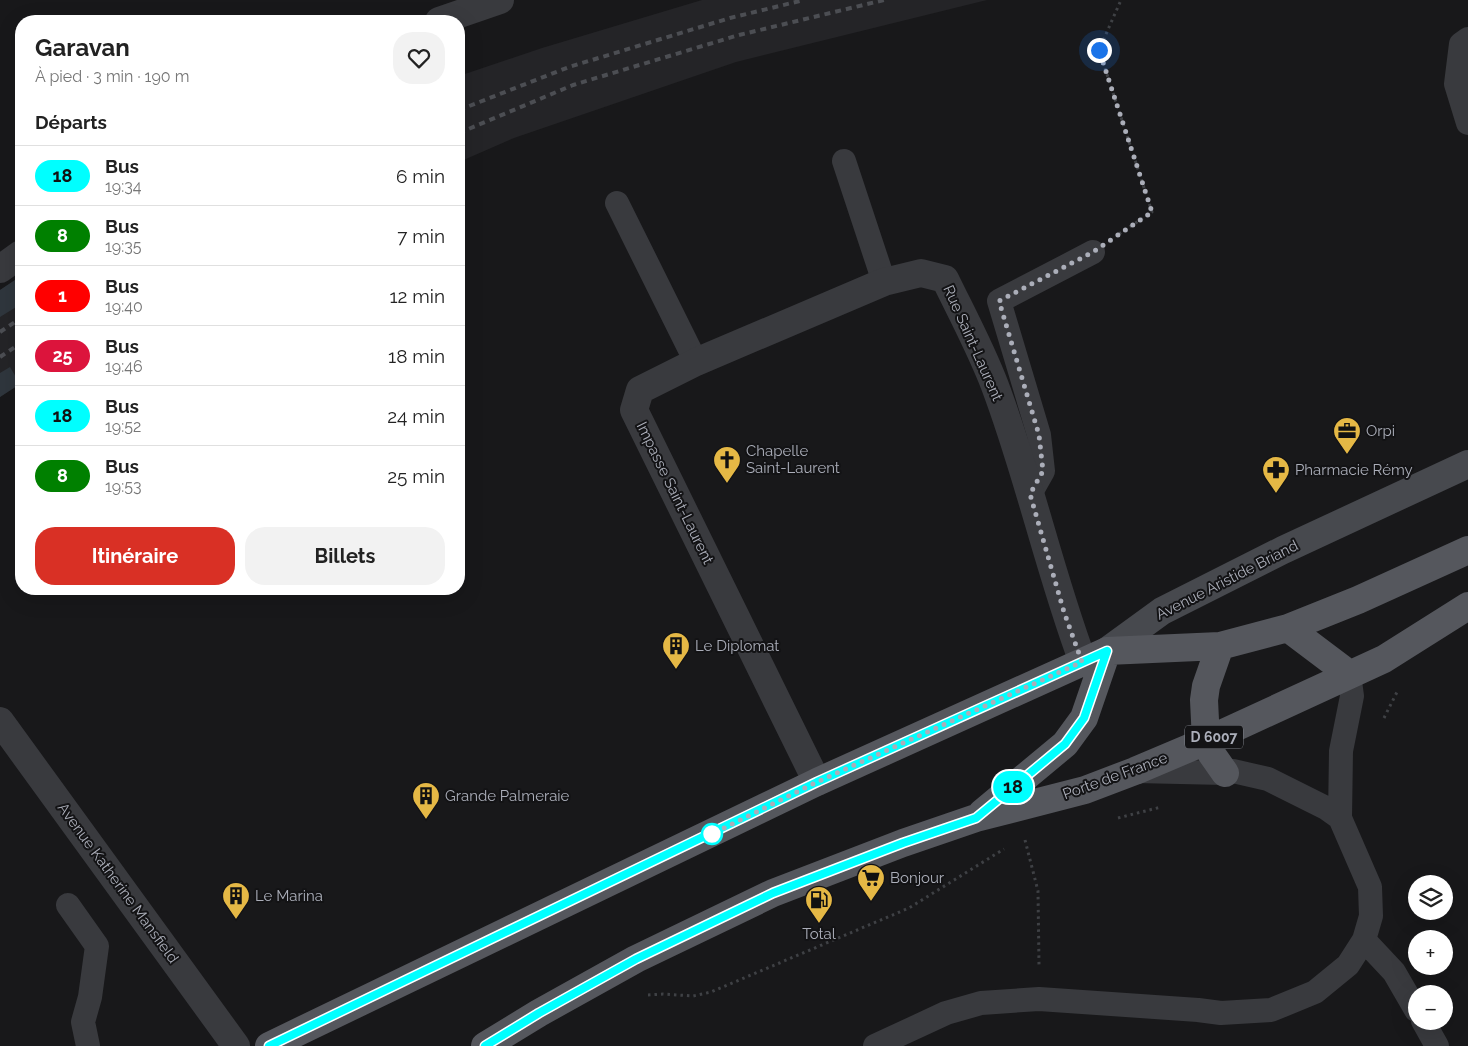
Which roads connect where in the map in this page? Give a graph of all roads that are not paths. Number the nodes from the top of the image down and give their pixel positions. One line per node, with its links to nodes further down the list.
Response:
1 (500, 0): 2 (street)
2 (456, 15)
3 (1468, 39): 4 (lane)
4 (1468, 123)
5 (844, 161): 10 (lane)
6 (617, 203): 11 (lane)
7 (1093, 252): 13 (lane)
8 (15, 258): 9 (street)
9 (0, 269)
10 (884, 282): 11 (street, Rue Saint-Laurent); 13 (street, Rue Saint-Laurent)
11 (696, 362): 25 (street, Impasse Saint-Laurent)
12 (1468, 464): 18 (main road, Avenue Aristide Briand)
13 (1030, 494): 19 (street, Rue Saint-Laurent)
14 (1468, 550): 16 (main road)
15 (1468, 606): 20 (main road, Porte de France / D 6007)
16 (1288, 628): 17 (main road); 20 (main road)
17 (1220, 646): 18 (main road); 22 (main road)
18 (1107, 651): 19 (main road); 26 (main road, D 6007)
19 (1082, 662): 25 (main road)
20 (1349, 674): 22 (main road, Porte de France / D 6007); 27 (lane)
21 (0, 721): 33 (street, Avenue Katherine Mansfield)
22 (1206, 741): 23 (main road, Porte de France / D 6007); 24 (main road)
23 (1135, 771): 24 (lane); 26 (main road, Porte de France / D 6007)
24 (1225, 773): 27 (lane)
25 (817, 782): 34 (main road)
26 (976, 818): 35 (main road, Porte de France / D 6007)
27 (1340, 818): 29 (lane)
28 (68, 905): 32 (lane)
29 (1364, 940): 30 (lane); 36 (lane)
30 (1408, 996)
31 (1428, 1030): 37 (lane)
32 (88, 1046)
33 (236, 1046)
34 (269, 1046)
35 (485, 1046)
36 (876, 1046)
37 (1437, 1046)

